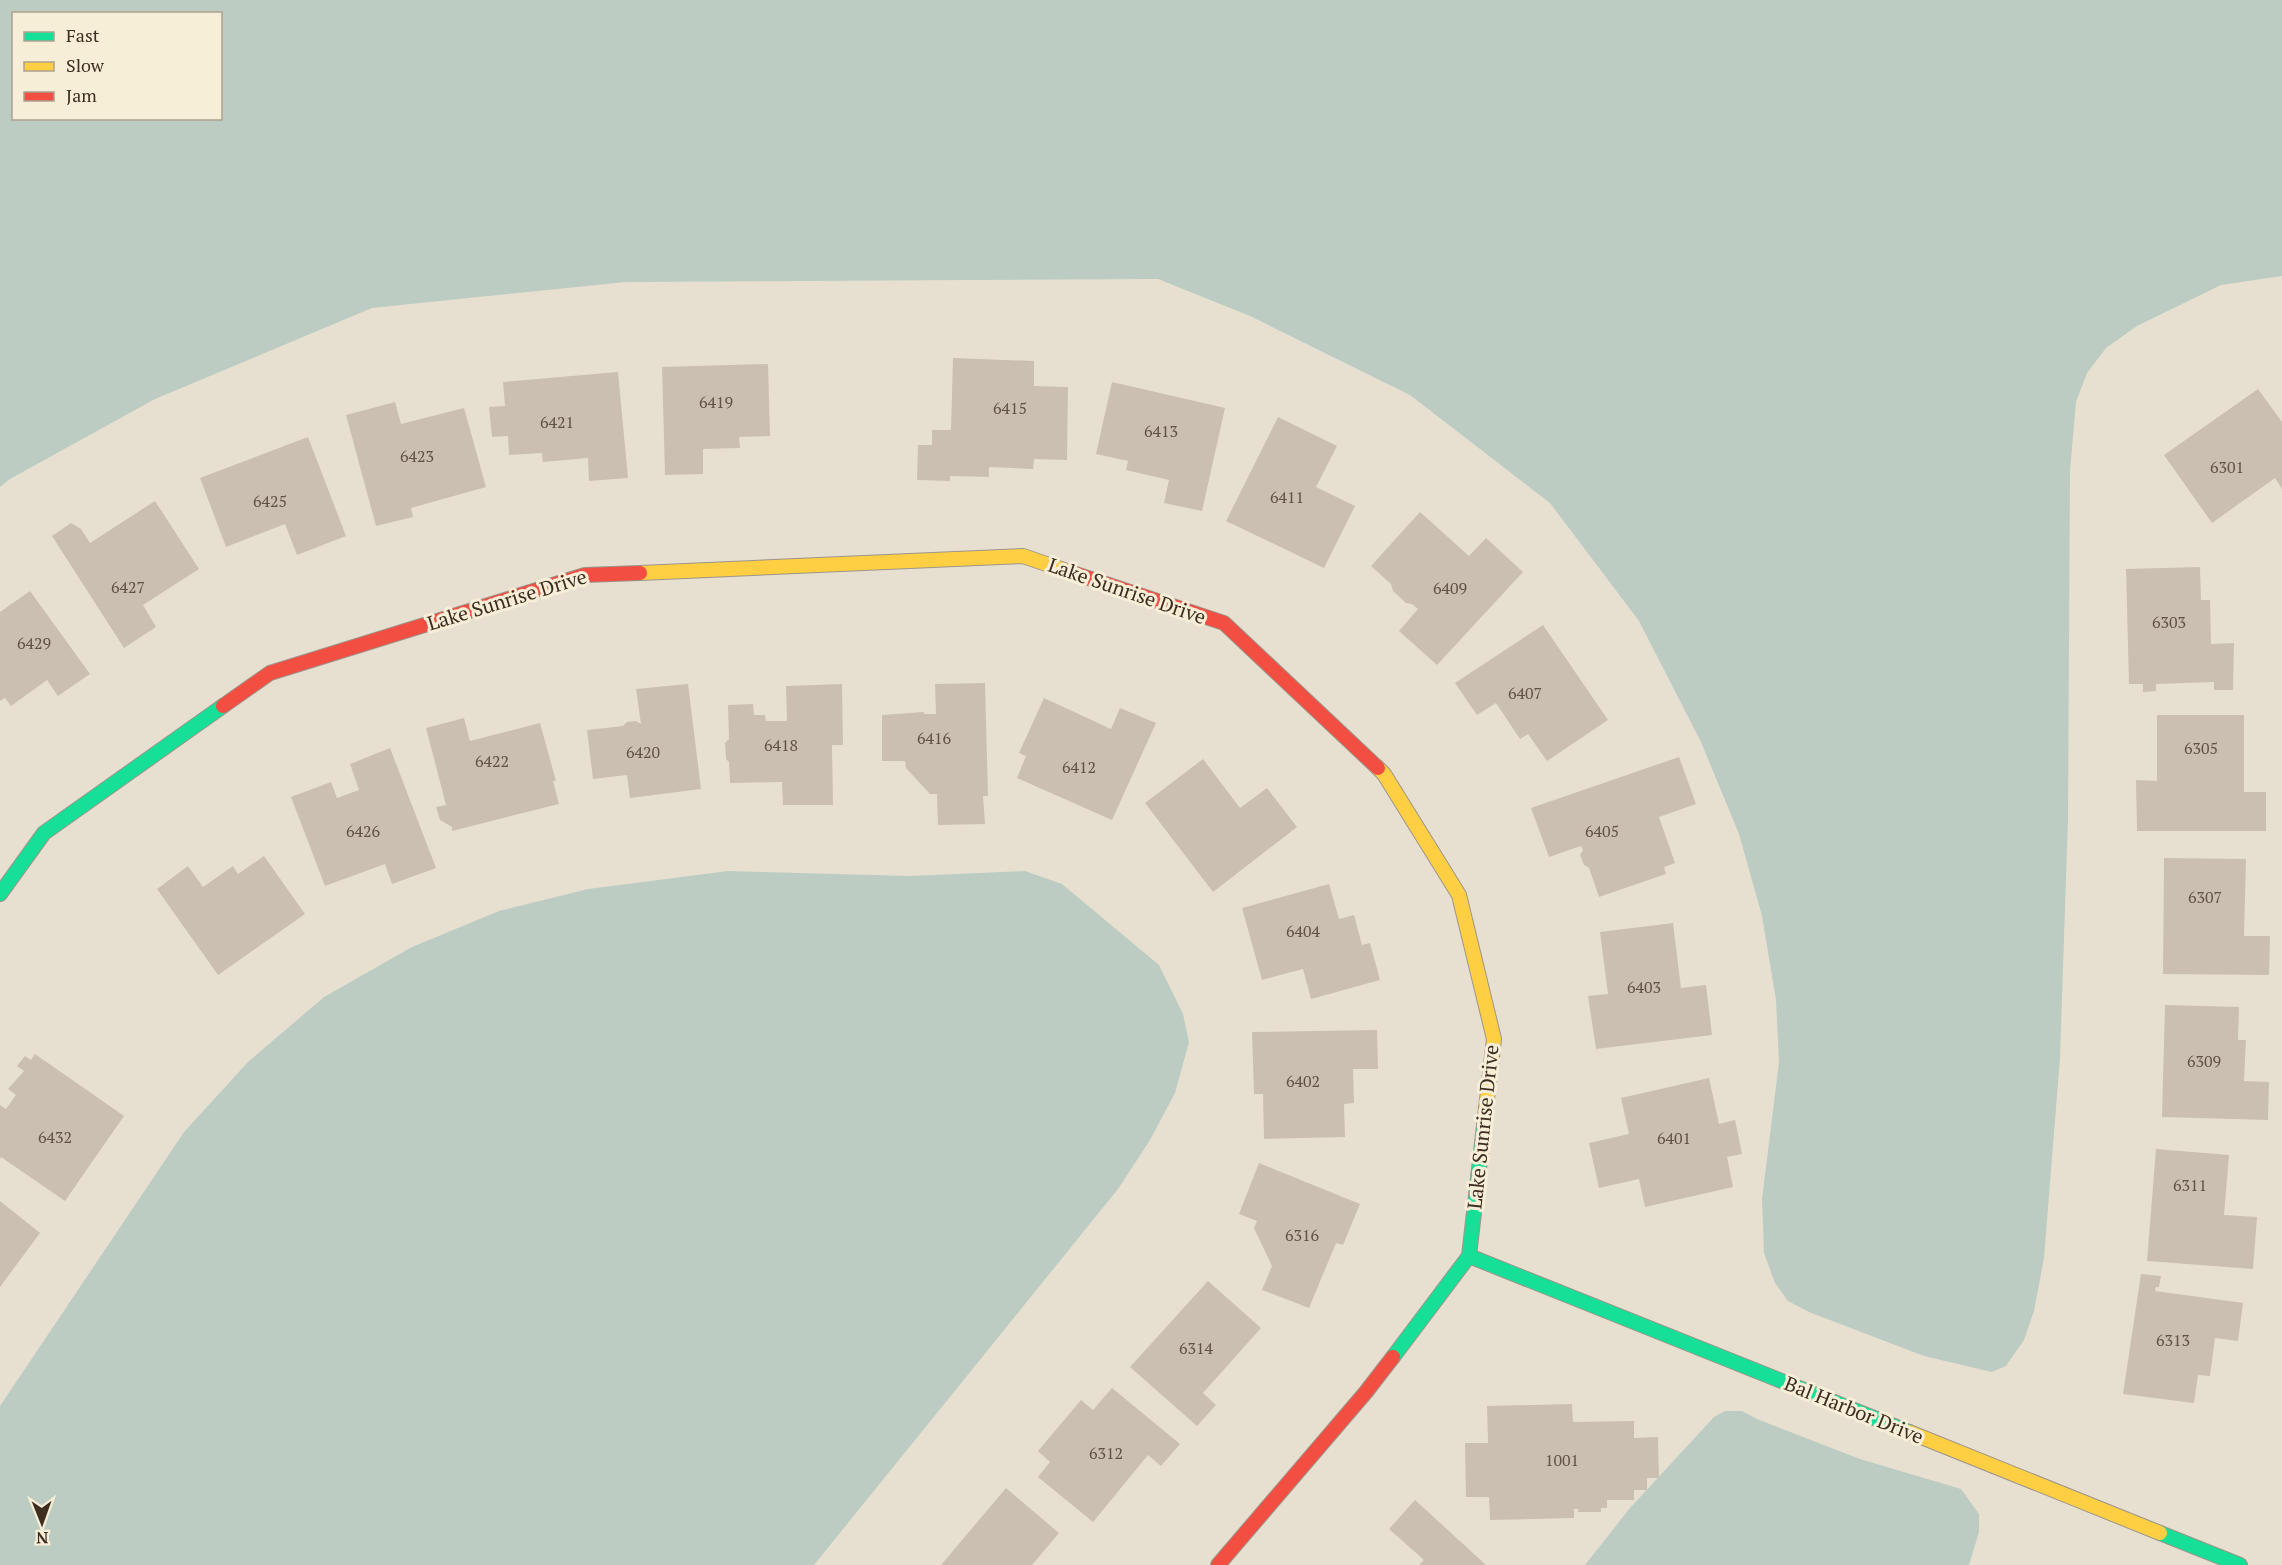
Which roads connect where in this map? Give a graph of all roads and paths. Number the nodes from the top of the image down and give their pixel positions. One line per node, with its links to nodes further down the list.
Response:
1 (0, 894): 2 (street, Lake Sunrise Drive)
2 (1469, 1256): 3 (street); 4 (street, Bal Harbor Drive)
3 (1218, 1565)
4 (2240, 1565)

